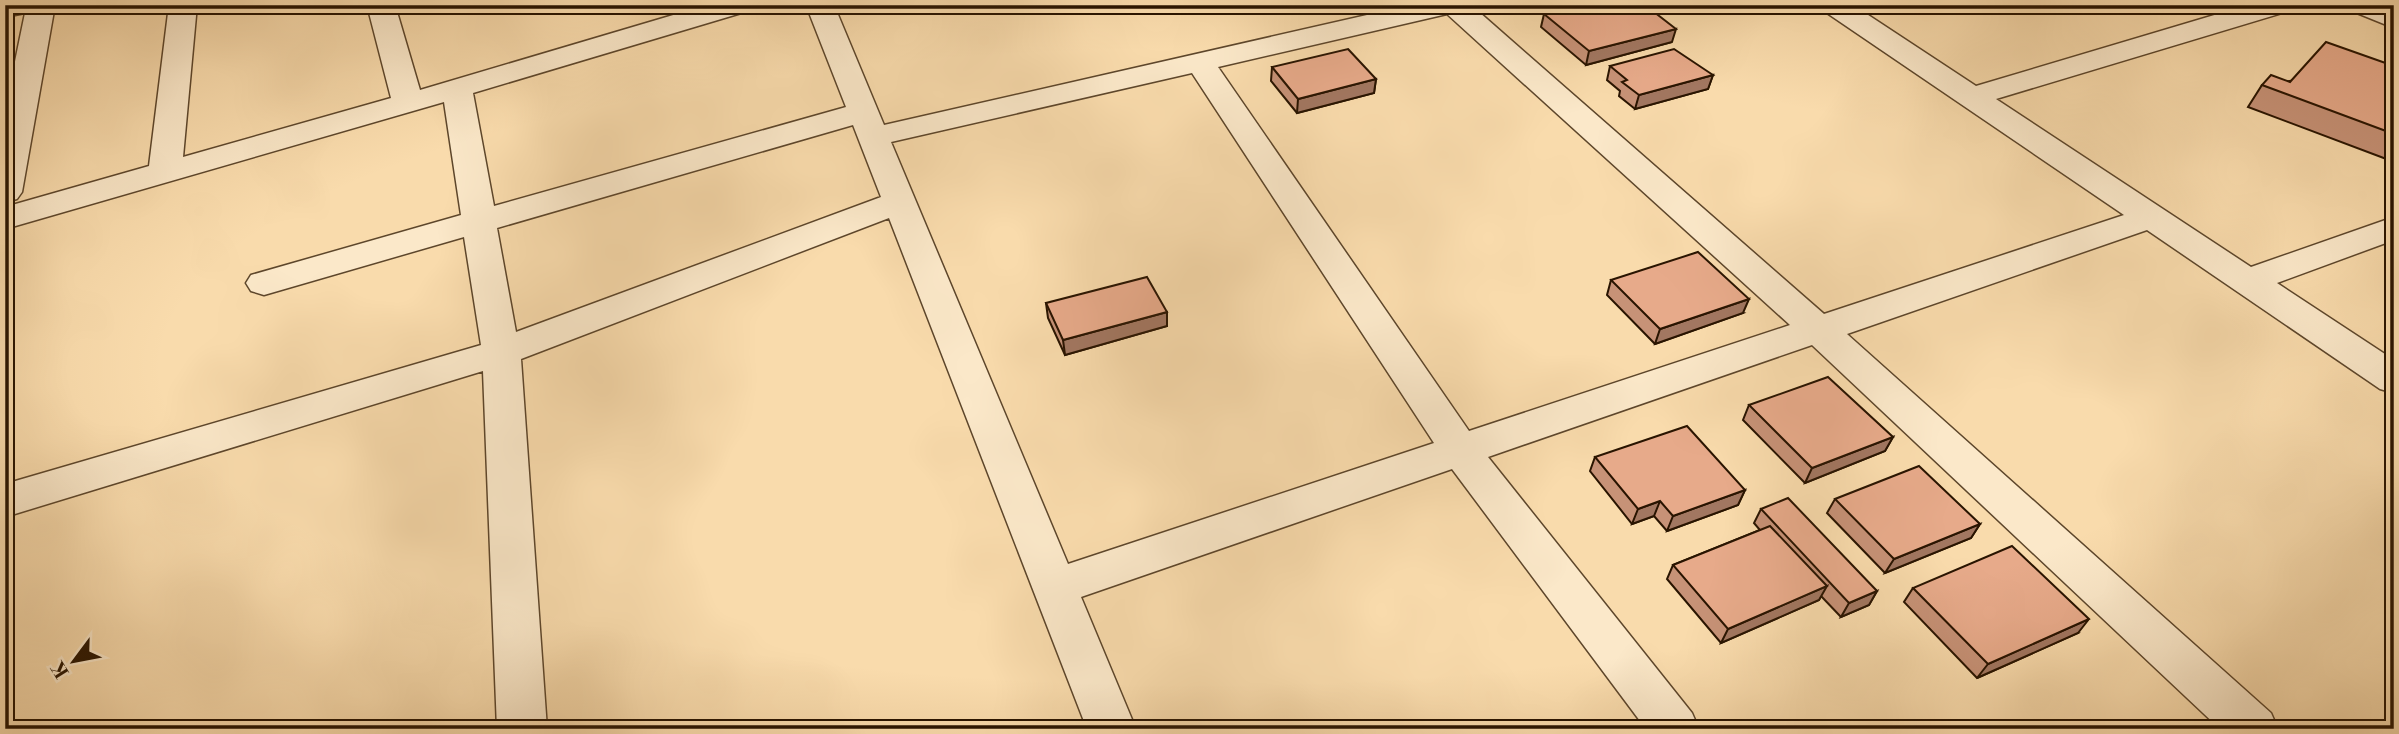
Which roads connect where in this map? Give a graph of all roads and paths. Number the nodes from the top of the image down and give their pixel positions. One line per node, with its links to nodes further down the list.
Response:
1 (24, 5): 11 (street)
2 (41, 5): 19 (street)
3 (183, 5): 18 (street)
4 (381, 5): 16 (street)
5 (738, 5): 14 (street)
6 (820, 5): 17 (street)
7 (1452, 5): 13 (street); 27 (street)
8 (1834, 5): 15 (street)
9 (2279, 5): 15 (street)
10 (2362, 5): 12 (street)
11 (5, 9)
12 (2394, 20)
13 (1199, 61): 17 (street); 30 (street)
14 (457, 89): 16 (street); 23 (street)
15 (1971, 97): 21 (street)
16 (408, 103): 18 (street)
17 (868, 124): 20 (street); 23 (street)
18 (164, 173): 22 (street)
19 (5, 192)
20 (899, 202): 28 (street); 32 (street)
21 (2152, 217): 25 (street); 27 (street)
22 (5, 218)
23 (479, 221): 26 (street); 28 (street)
24 (2394, 228): 25 (street)
25 (2247, 281): 29 (street)
26 (264, 283)
27 (1818, 329): 30 (street); 36 (street)
28 (501, 352): 31 (street); 33 (street)
29 (2394, 379)
30 (1460, 450): 32 (street); 35 (street)
31 (5, 501)
32 (1055, 587): 34 (street)
33 (522, 729)
34 (1112, 729)
35 (1675, 729)
36 (2254, 729)

